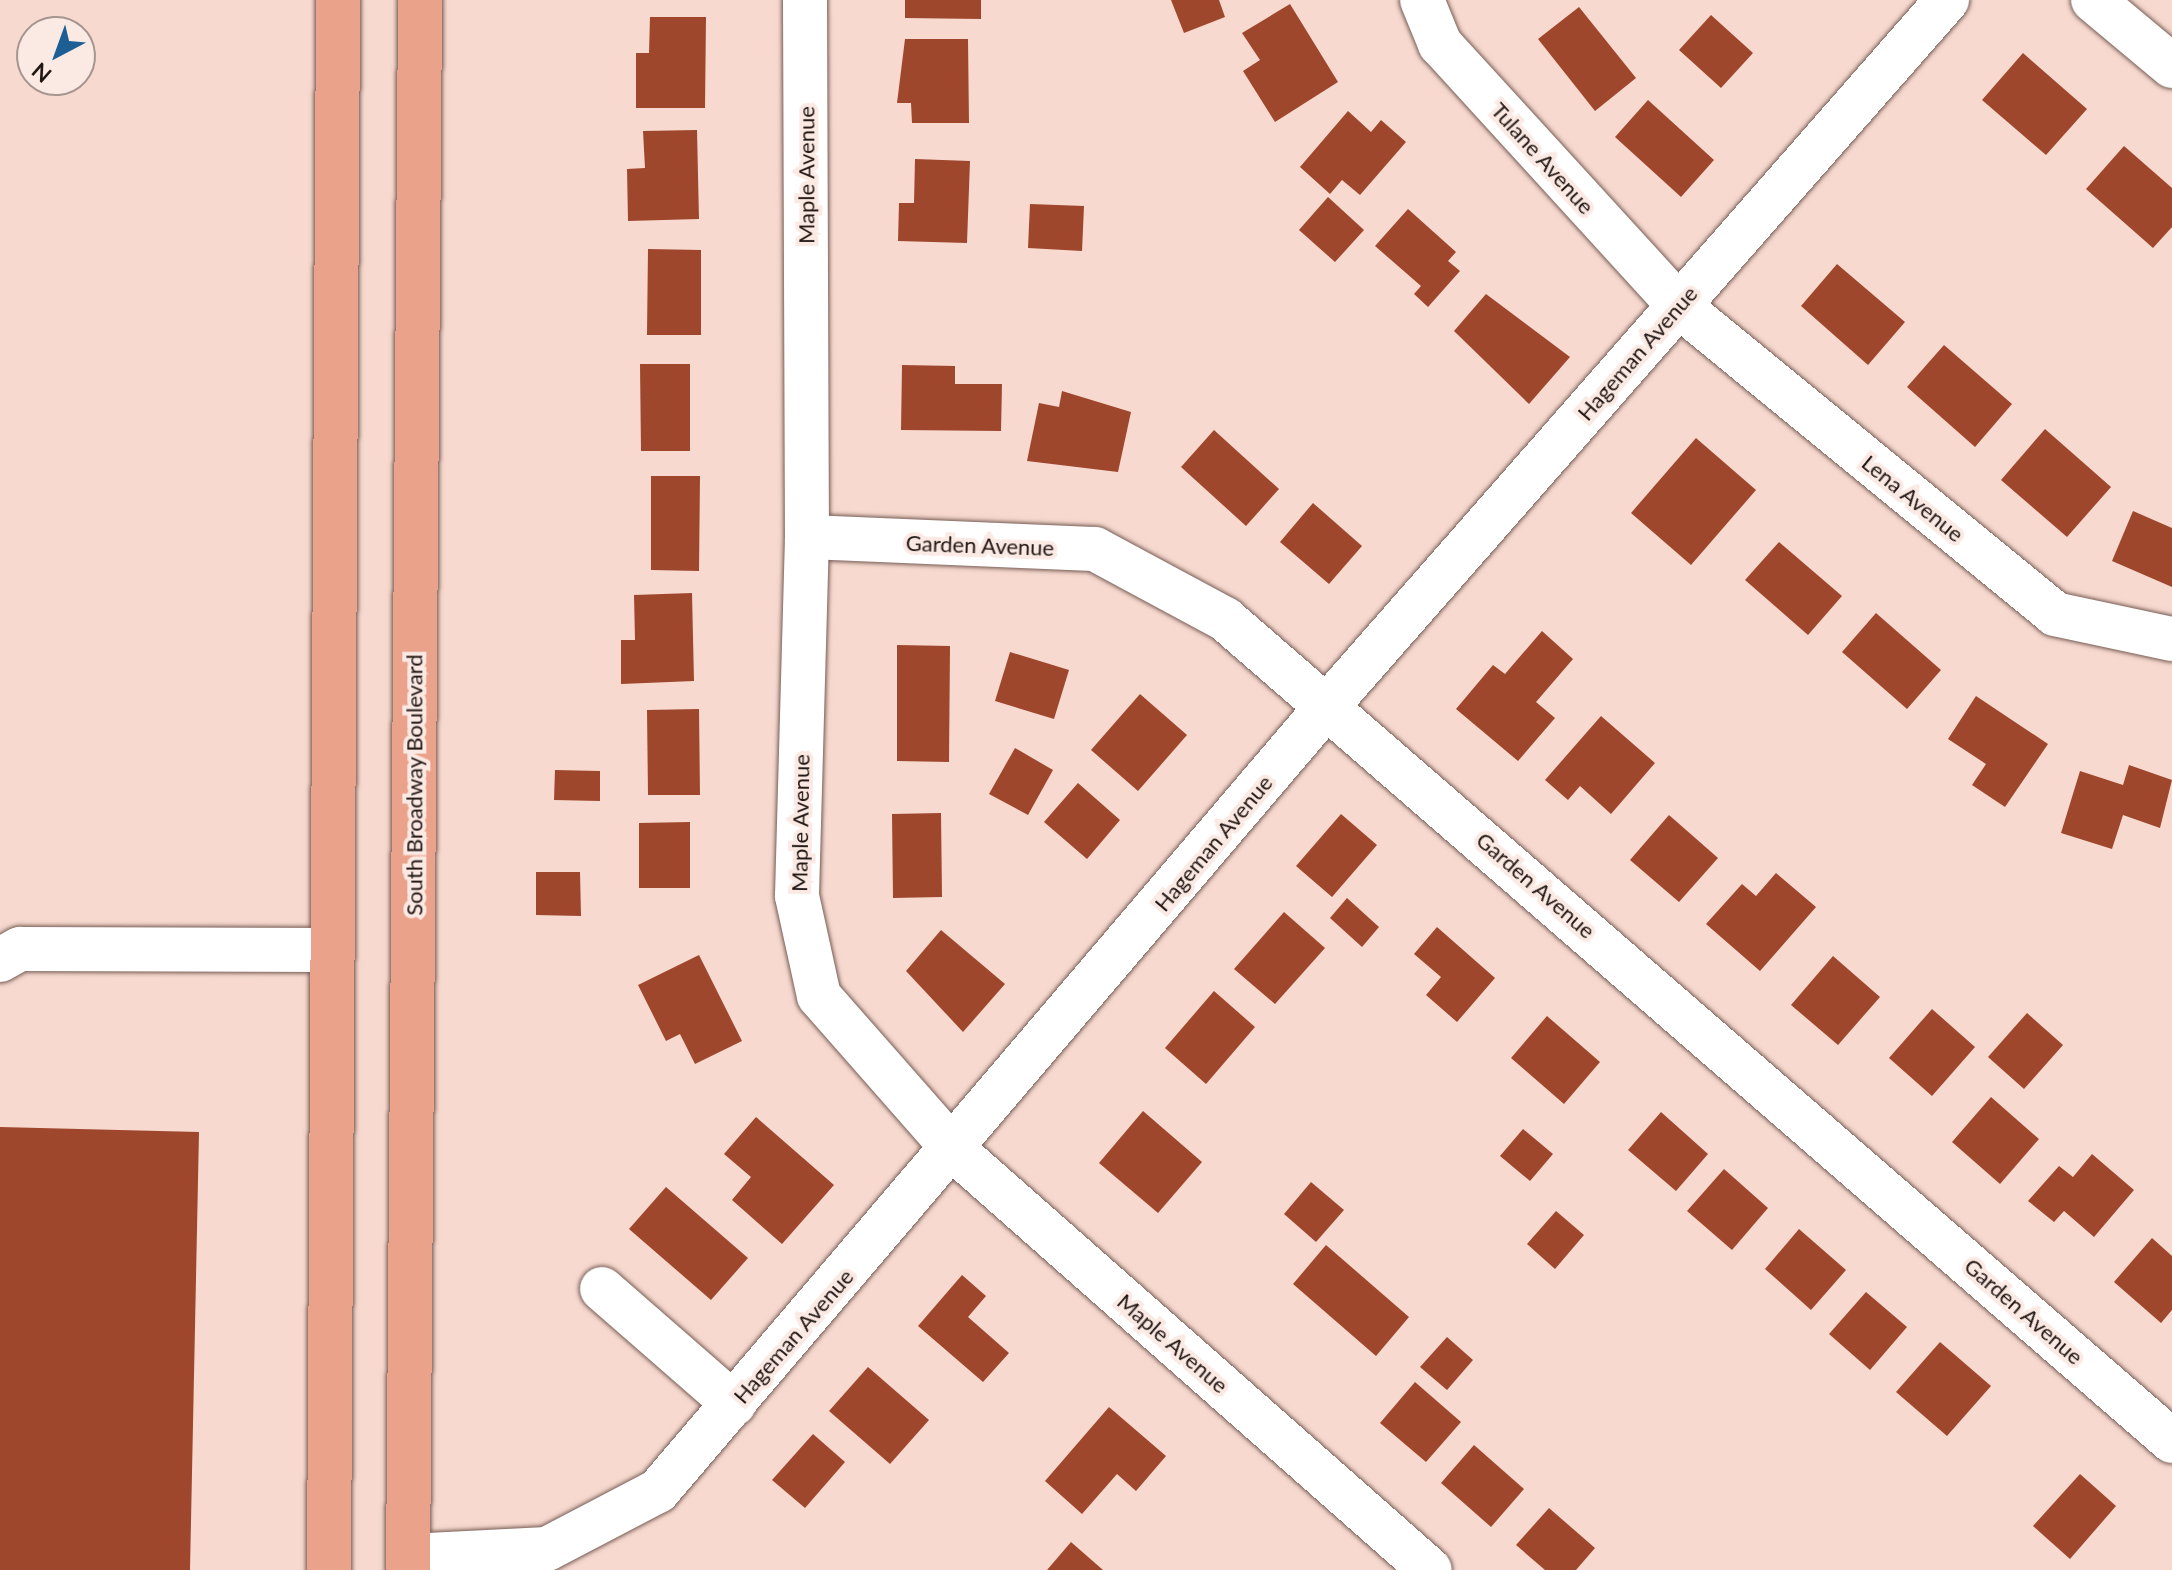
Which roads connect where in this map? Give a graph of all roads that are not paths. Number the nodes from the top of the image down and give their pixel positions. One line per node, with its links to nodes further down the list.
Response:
1 (338, 0): 12 (main road)
2 (420, 0): 19 (main road, South Broadway Boulevard)
3 (805, 0): 9 (street, Maple Avenue)
4 (1422, 0): 8 (street, Tulane Avenue)
5 (1947, 0): 8 (street, Hageman Avenue)
6 (2093, 0): 7 (street)
7 (2172, 66)
8 (1679, 306): 10 (street, Lena Avenue); 11 (street, Hageman Avenue)
9 (807, 537): 11 (street, Garden Avenue); 14 (street, Maple Avenue)
10 (2172, 639)
11 (1329, 704): 14 (street, Hageman Avenue); 17 (street, Garden Avenue)
12 (330, 950): 13 (street); 20 (main road)
13 (0, 960)
14 (955, 1151): 16 (street, Hageman Avenue); 21 (street, Maple Avenue)
15 (602, 1289): 16 (street)
16 (734, 1404): 18 (street, Hageman Avenue)
17 (2172, 1441)
18 (555, 1559): 19 (street, Hageman Avenue)
19 (408, 1563)
20 (329, 1570)
21 (1430, 1570)

